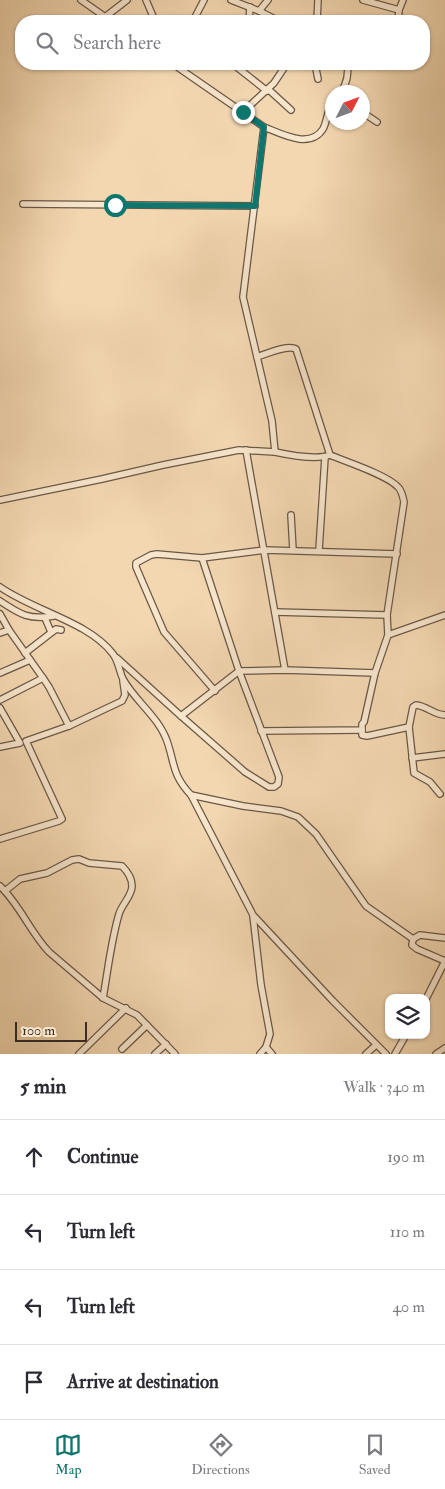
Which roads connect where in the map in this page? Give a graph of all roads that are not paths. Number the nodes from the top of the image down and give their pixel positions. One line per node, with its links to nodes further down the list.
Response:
1 (81, 0): 13 (street)
2 (127, 0): 14 (street)
3 (146, 0): 15 (street)
4 (204, 0): 16 (street)
5 (231, 0): 10 (street)
6 (268, 0): 12 (street)
7 (318, 0): 19 (street)
8 (363, 0): 11 (street)
9 (403, 0): 11 (street)
10 (250, 7): 12 (street); 17 (street)
11 (399, 10): 20 (street)
12 (259, 11): 18 (street)
13 (102, 15)
14 (112, 15)
15 (152, 15)
16 (196, 15)
17 (249, 15)
18 (267, 15)
19 (317, 15)
20 (399, 15)
21 (182, 70): 30 (street)
22 (241, 70): 28 (street)
23 (284, 70): 28 (street)
24 (316, 70): 26 (street)
25 (348, 70): 27 (street)
26 (318, 79)
27 (345, 85)
28 (267, 90): 29 (street); 30 (street)
29 (291, 110)
30 (243, 112): 34 (street)
31 (370, 117): 32 (street)
32 (377, 122)
33 (325, 123): 34 (street)
34 (264, 127): 36 (street)
35 (23, 204): 36 (street)
36 (255, 206): 37 (street)
37 (257, 357): 39 (street); 40 (street)
38 (246, 450): 39 (street); 41 (street); 43 (street)
39 (276, 452): 40 (street)
40 (327, 456): 45 (street); 46 (street)
41 (0, 500)
42 (291, 516): 44 (street)
43 (265, 550): 44 (street); 47 (street); 50 (street)
44 (293, 550): 45 (street)
45 (319, 550): 46 (street)
46 (396, 554): 52 (street)
47 (202, 558): 65 (street); 70 (street)
48 (0, 587): 54 (street)
49 (0, 601): 55 (street)
50 (275, 612): 52 (street); 64 (street)
51 (0, 614): 56 (street)
52 (387, 614): 60 (street)
53 (445, 615): 60 (street)
54 (56, 616): 55 (street); 62 (street)
55 (45, 618): 58 (street)
56 (9, 630): 59 (street); 61 (street)
57 (61, 630): 58 (street)
58 (51, 632): 61 (street)
59 (0, 633)
60 (388, 635): 67 (street)
61 (25, 653): 63 (street)
62 (114, 655): 69 (street); 74 (street)
63 (30, 660): 66 (street); 68 (street)
64 (285, 670): 65 (street); 67 (street)
65 (239, 671): 70 (street); 78 (street)
66 (0, 673)
67 (375, 673): 77 (street)
68 (43, 678): 71 (street); 75 (street)
69 (123, 679): 75 (street); 84 (street)
70 (214, 691): 74 (street)
71 (0, 700)
72 (0, 708): 79 (street)
73 (445, 715): 76 (street)
74 (181, 716): 78 (street)
75 (69, 726): 79 (street)
76 (409, 727): 77 (street); 82 (street)
77 (362, 730): 78 (street)
78 (261, 731)
79 (23, 742): 80 (street); 85 (street)
80 (0, 747)
81 (445, 754): 82 (street)
82 (412, 758): 83 (street)
83 (440, 794)
84 (191, 796): 87 (street); 89 (street)
85 (0, 839)
86 (2, 889): 92 (street); 92 (street)
87 (253, 915): 97 (street); 98 (street)
88 (445, 938): 89 (street)
89 (413, 939): 90 (street)
90 (445, 961): 91 (street)
91 (428, 994)
92 (103, 998): 93 (street)
93 (126, 1008): 94 (street); 101 (street)
94 (147, 1025): 96 (street); 100 (street)
95 (404, 1039): 108 (street)
96 (166, 1044): 102 (street); 103 (street)
97 (376, 1045): 106 (street); 107 (street)
98 (266, 1047): 104 (street); 105 (street)
99 (445, 1048): 109 (street)
100 (122, 1049)
101 (80, 1054)
102 (155, 1054)
103 (174, 1054)
104 (260, 1054)
105 (272, 1054)
106 (366, 1054)
107 (386, 1054)
108 (395, 1054)
109 (436, 1054)

